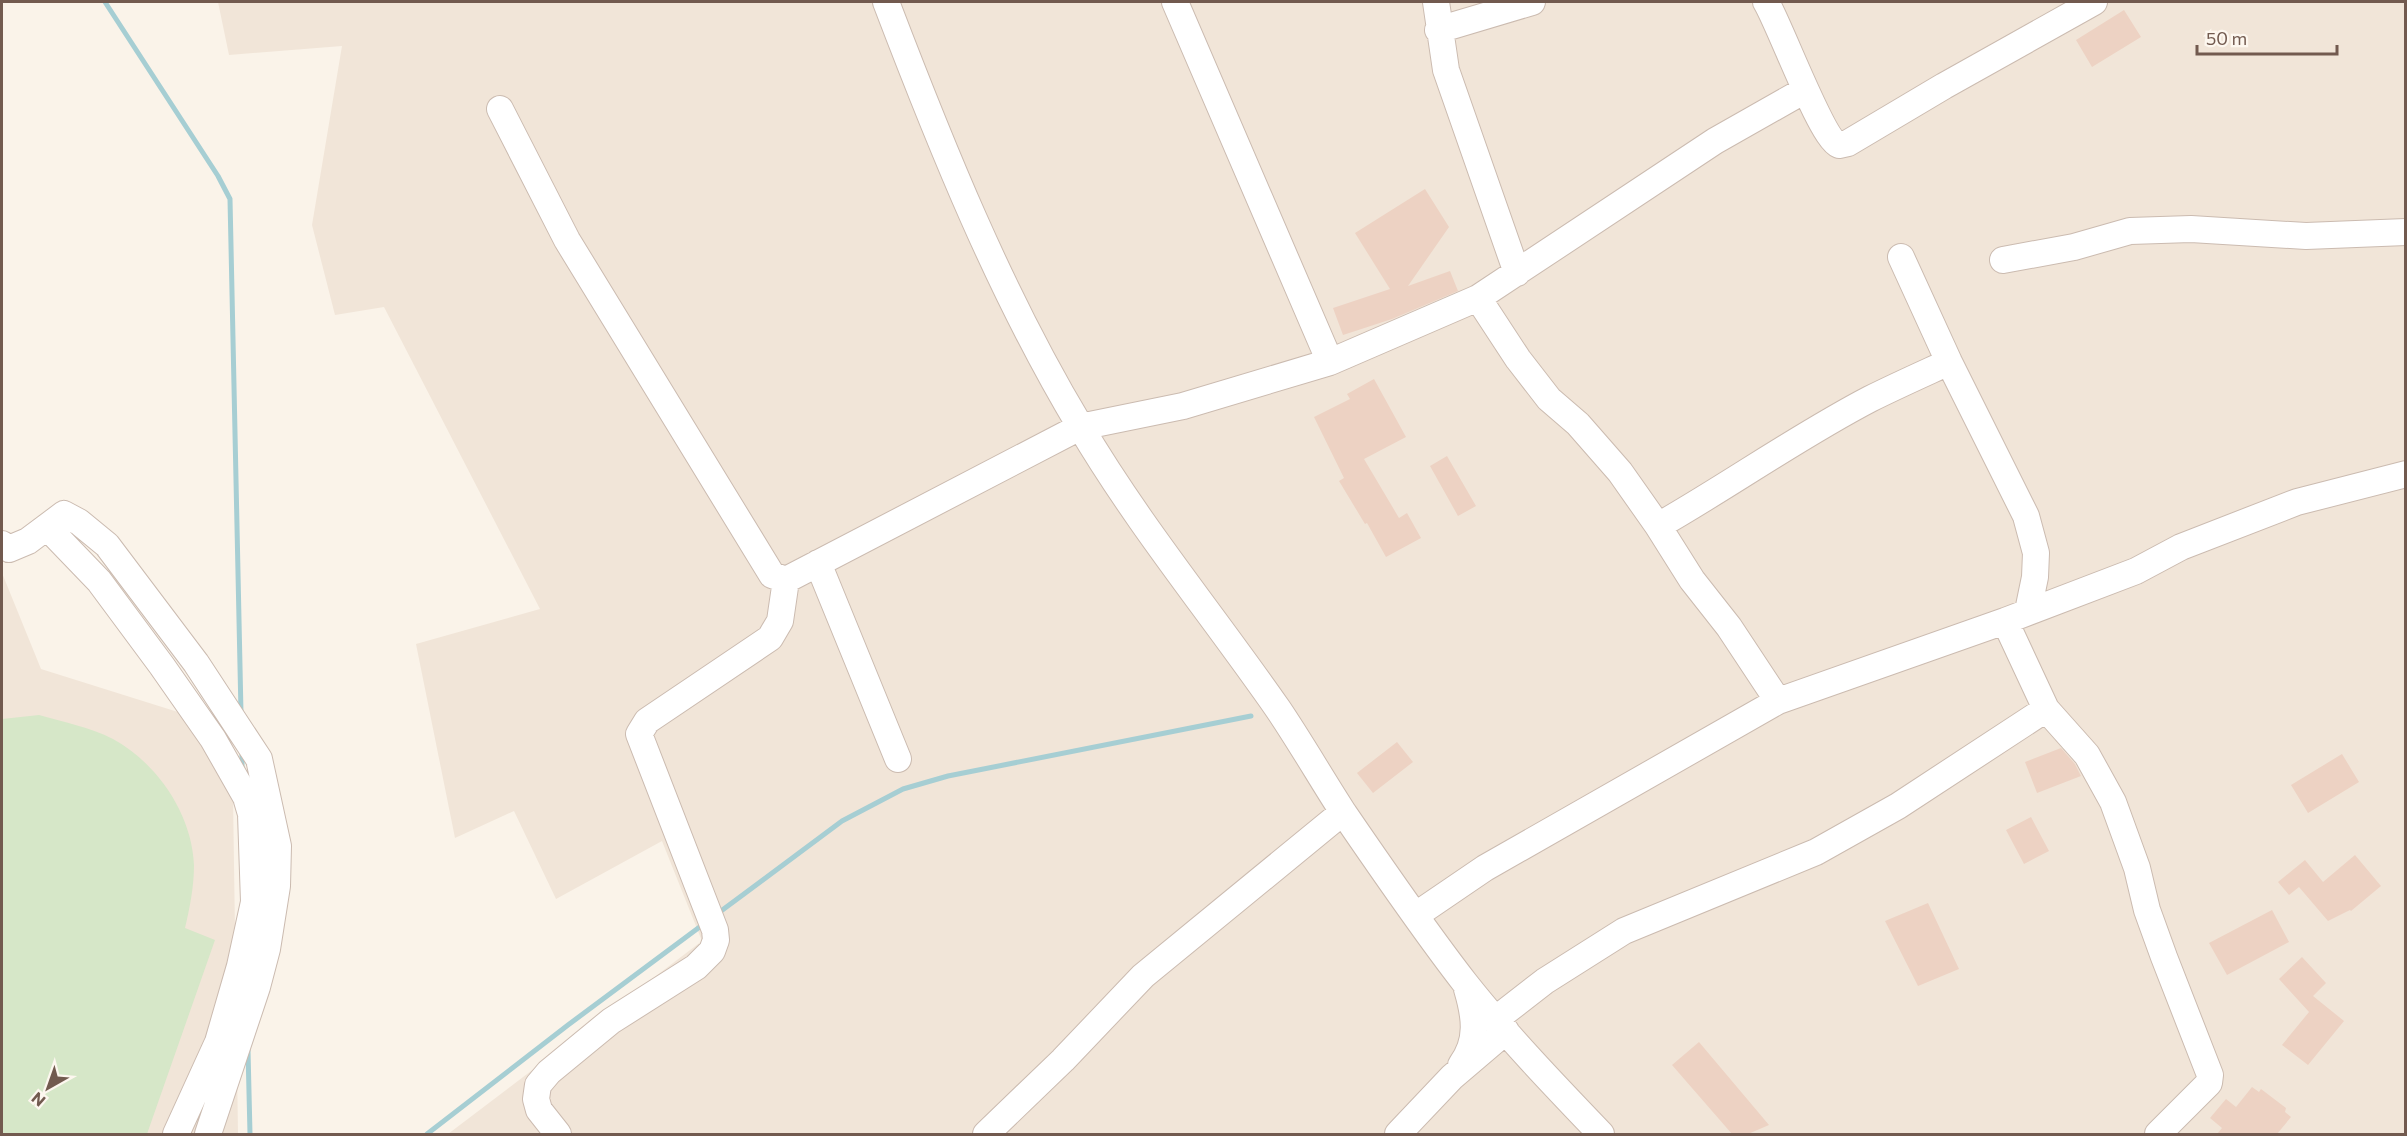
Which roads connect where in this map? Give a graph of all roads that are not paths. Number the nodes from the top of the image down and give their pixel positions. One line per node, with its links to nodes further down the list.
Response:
1 (886, 2): 17 (street)
2 (1175, 2): 15 (street)
3 (1436, 2): 7 (street)
4 (1532, 2): 7 (street)
5 (1766, 2): 8 (street)
6 (2094, 2): 8 (street)
7 (1438, 30): 13 (street)
8 (1805, 90): 13 (street)
9 (500, 109): 23 (street)
10 (2406, 232): 12 (street)
11 (1901, 257): 16 (street)
12 (2003, 260)
13 (1517, 273): 14 (street)
14 (1478, 298): 15 (street); 19 (street)
15 (1330, 362): 17 (street)
16 (1949, 362): 19 (street); 24 (street)
17 (1080, 427): 22 (street); 28 (street)
18 (2406, 474): 24 (street)
19 (1658, 526): 25 (street)
20 (48, 528): 21 (street); 33 (street); 34 (street)
21 (2, 544)
22 (818, 563): 23 (street); 27 (street)
23 (786, 580): 35 (street)
24 (2016, 616): 25 (street); 26 (street)
25 (1778, 701): 29 (street)
26 (2046, 709): 31 (street); 39 (street)
27 (898, 759)
28 (1343, 812): 29 (street); 36 (street)
29 (1416, 915): 30 (street)
30 (1465, 982): 31 (street); 32 (street)
31 (1501, 1025): 32 (street); 38 (street)
32 (1452, 1077): 37 (street)
33 (176, 1134)
34 (208, 1134)
35 (558, 1134)
36 (986, 1134)
37 (1398, 1134)
38 (1601, 1134)
39 (2158, 1134)

